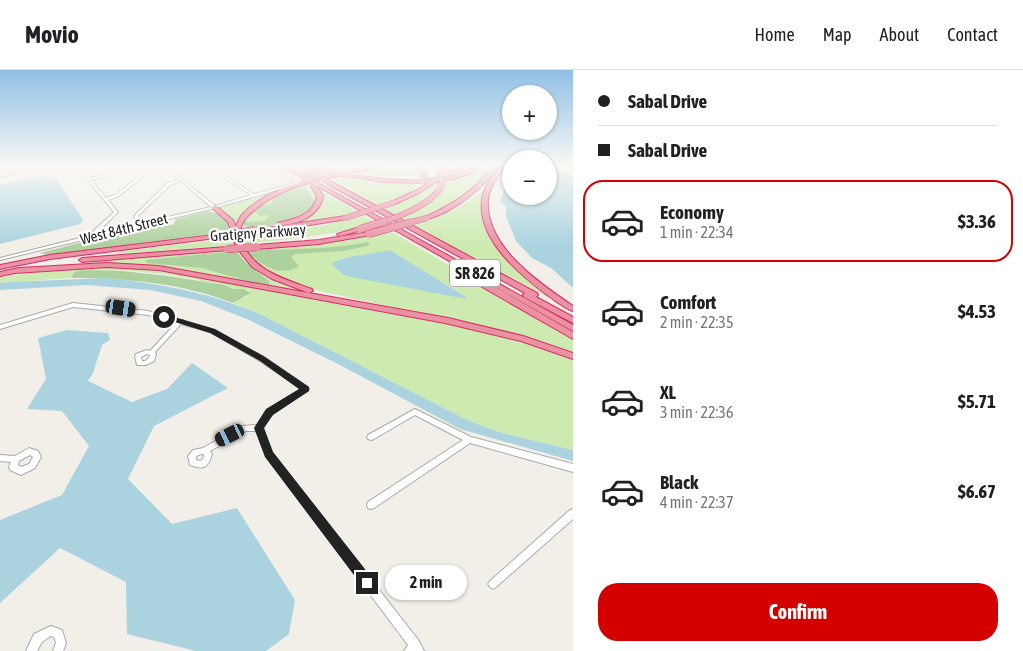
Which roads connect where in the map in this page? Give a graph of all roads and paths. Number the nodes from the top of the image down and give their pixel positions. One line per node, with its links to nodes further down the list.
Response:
1 (100, 192): 19 (street)
2 (123, 192): 19 (street)
3 (161, 192): 23 (street)
4 (196, 192): 20 (street)
5 (248, 192): 17 (street)
6 (267, 192): 17 (street, West 84th Street)
7 (282, 192): 25 (highway)
8 (319, 192): 24 (highway)
9 (339, 192): 22 (highway, SR 826)
10 (343, 192): 34 (highway)
11 (344, 192): 34 (highway, SR 826)
12 (412, 192): 18 (highway)
13 (416, 192): 18 (highway, Gratigny Parkway, bridge)
14 (437, 192): 28 (highway, bridge)
15 (474, 192): 26 (highway, Gratigny Parkway, bridge)
16 (489, 192): 33 (highway)
17 (254, 196): 20 (street, West 84th Street)
18 (406, 198): 21 (highway, Gratigny Parkway, bridge)
19 (106, 199): 27 (street)
20 (214, 206): 23 (street, West 84th Street); 25 (highway)
21 (345, 218): 24 (highway, Gratigny Parkway)
22 (376, 218): 38 (highway, SR 826); 39 (highway)
23 (140, 226): 27 (street, West 84th Street)
24 (255, 231): 30 (highway, Gratigny Parkway, bridge)
25 (236, 232): 36 (highway)
26 (369, 234): 28 (highway, Gratigny Parkway)
27 (89, 238): 29 (street, West 84th Street)
28 (256, 246): 31 (highway, Gratigny Parkway, bridge)
29 (0, 259)
30 (0, 267)
31 (16, 271): 32 (highway, Gratigny Parkway); 36 (highway)
32 (0, 274)
33 (573, 309)
34 (573, 319)
35 (181, 321): 37 (street); 40 (street); 42 (street)
36 (448, 321): 41 (highway)
37 (0, 327)
38 (573, 328)
39 (573, 336)
40 (151, 353)
41 (573, 356)
42 (259, 428): 45 (street); 52 (street)
43 (371, 437): 44 (street)
44 (469, 440): 48 (street); 49 (street)
45 (204, 451)
46 (0, 458): 47 (street)
47 (16, 459)
48 (573, 468)
49 (371, 505)
50 (573, 513): 51 (street)
51 (493, 584)
52 (414, 649)
53 (31, 651): 54 (street)
54 (58, 651)

